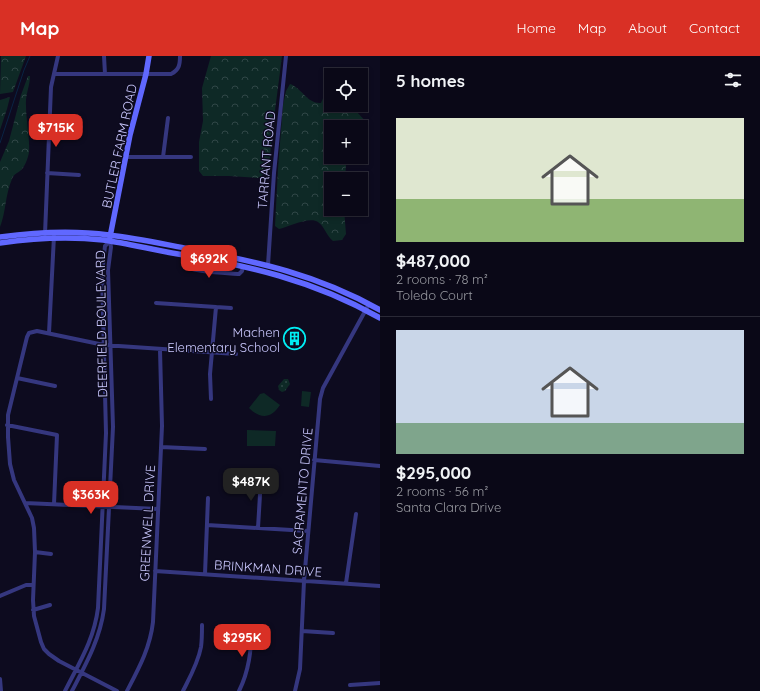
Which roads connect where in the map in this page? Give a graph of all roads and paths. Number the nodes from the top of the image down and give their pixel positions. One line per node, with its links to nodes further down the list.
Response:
1 (58, 56): 6 (street)
2 (104, 56): 7 (street)
3 (149, 56): 8 (main road, BUTLER FARM ROAD)
4 (180, 56): 8 (street)
5 (286, 56): 24 (street, TARRANT ROAD)
6 (54, 74): 7 (street); 10 (street)
7 (105, 74): 8 (street)
8 (146, 74): 12 (main road, BUTLER FARM ROAD)
9 (168, 118): 13 (street)
10 (49, 125): 11 (street); 15 (street)
11 (81, 127)
12 (126, 157): 13 (street); 19 (main road, BUTLER FARM ROAD)
13 (163, 157): 14 (street)
14 (191, 157)
15 (47, 173): 16 (street); 17 (street)
16 (79, 175)
17 (45, 235): 18 (main road); 20 (main road); 22 (main road)
18 (54, 235): 19 (main road); 21 (main road); 32 (street)
19 (110, 235): 21 (main road, BUTLER FARM ROAD); 24 (main road)
20 (0, 237)
21 (110, 241): 23 (main road); 33 (street, DEERFIELD BOULEVARD); 34 (street, DEERFIELD BOULEVARD)
22 (0, 243)
23 (185, 255): 25 (main road); 25 (street)
24 (268, 265): 28 (main road)
25 (243, 266): 28 (main road)
26 (156, 303): 27 (street)
27 (216, 307): 29 (street); 36 (street)
28 (367, 307): 30 (main road); 31 (main road); 44 (street, SACRAMENTO DRIVE)
29 (231, 308)
30 (380, 310)
31 (380, 318)
32 (49, 333): 33 (street); 38 (street)
33 (104, 346): 34 (street); 50 (street, DEERFIELD BOULEVARD)
34 (110, 346): 35 (street); 51 (street, DEERFIELD BOULEVARD)
35 (160, 350): 36 (street); 42 (street, GREENWELL DRIVE)
36 (212, 353): 37 (street); 40 (street)
37 (236, 354)
38 (17, 378): 39 (street); 41 (street)
39 (54, 386)
40 (211, 399)
41 (7, 426): 48 (street); 49 (street)
42 (161, 447): 43 (street); 52 (street, GREENWELL DRIVE)
43 (205, 449)
44 (314, 460): 45 (street); 56 (street, SACRAMENTO DRIVE)
45 (380, 466)
46 (261, 478): 55 (street)
47 (208, 498): 54 (street)
48 (25, 503): 49 (street); 57 (street)
49 (54, 504): 50 (street)
50 (102, 507): 51 (street); 72 (street, DEERFIELD BOULEVARD)
51 (109, 507): 52 (street); 73 (street, DEERFIELD BOULEVARD)
52 (158, 509): 59 (street, GREENWELL DRIVE)
53 (356, 514): 62 (street)
54 (207, 525): 55 (street); 60 (street)
55 (258, 528): 56 (street)
56 (308, 531): 61 (street, SACRAMENTO DRIVE)
57 (35, 552): 58 (street); 63 (street)
58 (51, 554)
59 (155, 571): 60 (street, BRINKMAN DRIVE); 81 (street, GREENWELL DRIVE)
60 (205, 574): 61 (street, BRINKMAN DRIVE)
61 (304, 580): 62 (street, BRINKMAN DRIVE); 70 (street, SACRAMENTO DRIVE)
62 (346, 583): 64 (street, BRINKMAN DRIVE)
63 (33, 585): 65 (street); 67 (street)
64 (380, 586)
65 (0, 596)
66 (50, 605): 67 (street)
67 (33, 610): 72 (street)
68 (202, 625): 82 (street)
69 (252, 628): 83 (street)
70 (302, 631): 71 (street); 84 (street, SACRAMENTO DRIVE)
71 (332, 632)
72 (76, 670): 73 (street); 78 (street, DEERFIELD BOULEVARD)
73 (82, 673): 79 (street, DEERFIELD BOULEVARD); 80 (street)
74 (0, 679): 77 (street)
75 (380, 683): 76 (street)
76 (350, 685)
77 (1, 691)
78 (65, 691)
79 (72, 691)
80 (117, 691)
81 (127, 691)
82 (183, 691)
83 (239, 691)
84 (295, 691)

